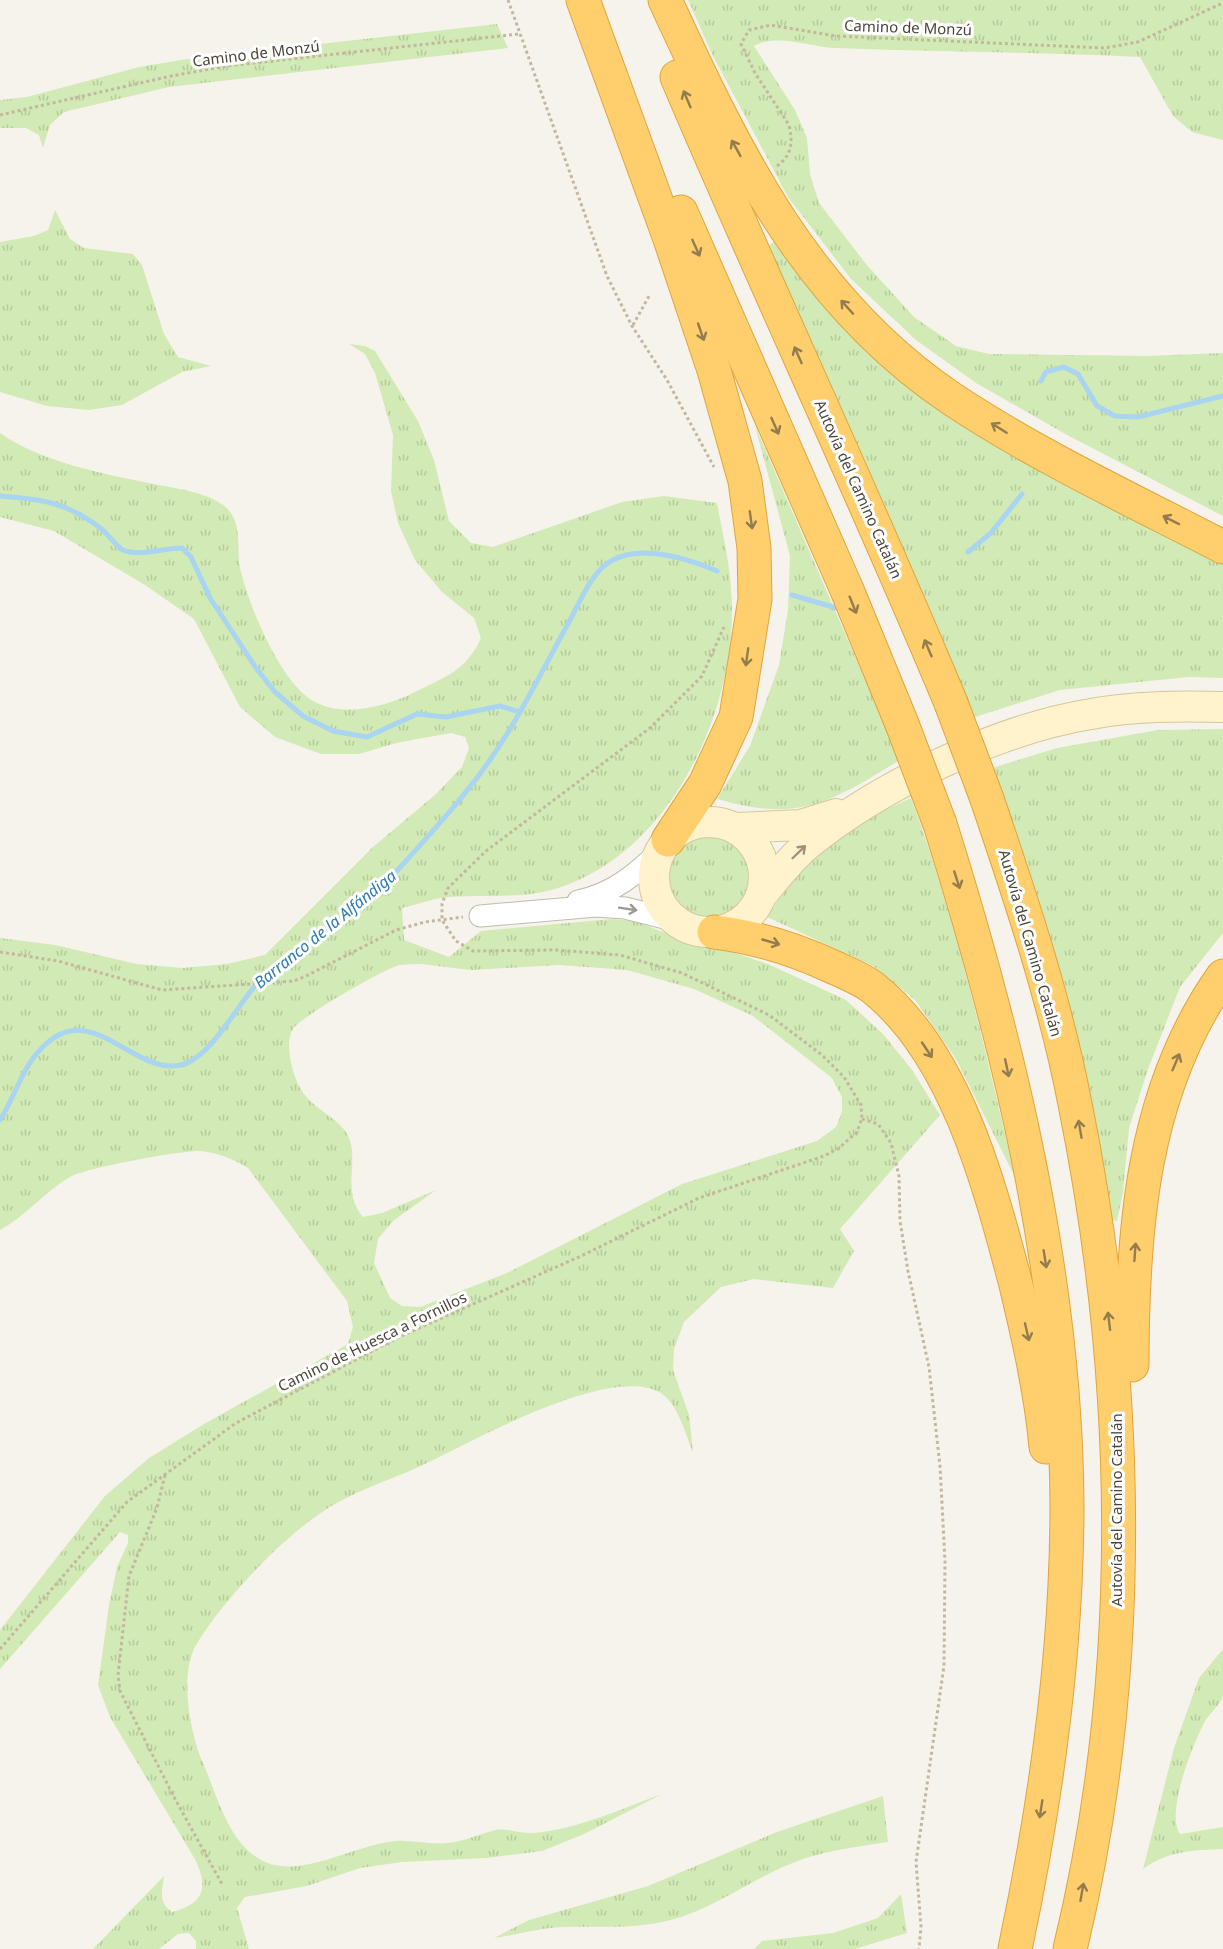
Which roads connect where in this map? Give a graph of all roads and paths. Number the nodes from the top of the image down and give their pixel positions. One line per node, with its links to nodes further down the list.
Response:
1 (508, 0): 7 (path)
2 (583, 0): 18 (highway, one-way to 18)
3 (593, 0): 30 (highway, one-way to 30, bridge)
4 (646, 0): 31 (highway, Autovía del Camino Catalán, one-way to 4, bridge)
5 (665, 0): 13 (highway, one-way to 5)
6 (1223, 3): 9 (path, Camino de Monzú)
7 (519, 34): 8 (path, Camino de Monzú); 11 (path)
8 (0, 115)
9 (772, 169)
10 (649, 296): 11 (path)
11 (632, 326): 12 (path)
12 (719, 477)
13 (1223, 547)
14 (725, 625): 22 (path)
15 (1223, 707): 16 (main road)
16 (868, 802): 17 (main road); 19 (main road, one-way to 16)
17 (736, 828): 18 (main road); 19 (main road)
18 (664, 845): 20 (street); 23 (main road)
19 (761, 896): 24 (main road)
20 (528, 911): 21 (street); 23 (street, one-way to 23)
21 (480, 916)
22 (442, 920): 25 (path); 27 (path)
23 (676, 921): 24 (main road)
24 (714, 932): 30 (highway, one-way to 30)
25 (0, 951)
26 (1223, 976): 31 (highway, one-way to 26)
27 (862, 1119): 28 (path, Camino de Huesca a Fornillos); 33 (path)
28 (166, 1474): 29 (path, Camino de Huesca a Fornillos); 32 (path)
29 (0, 1649)
30 (1049, 1763): 34 (highway, one-way to 34)
31 (1096, 1811): 35 (highway, Autovía del Camino Catalán, one-way to 31)
32 (222, 1884)
33 (919, 1949)
34 (1015, 1949)
35 (1070, 1949)

